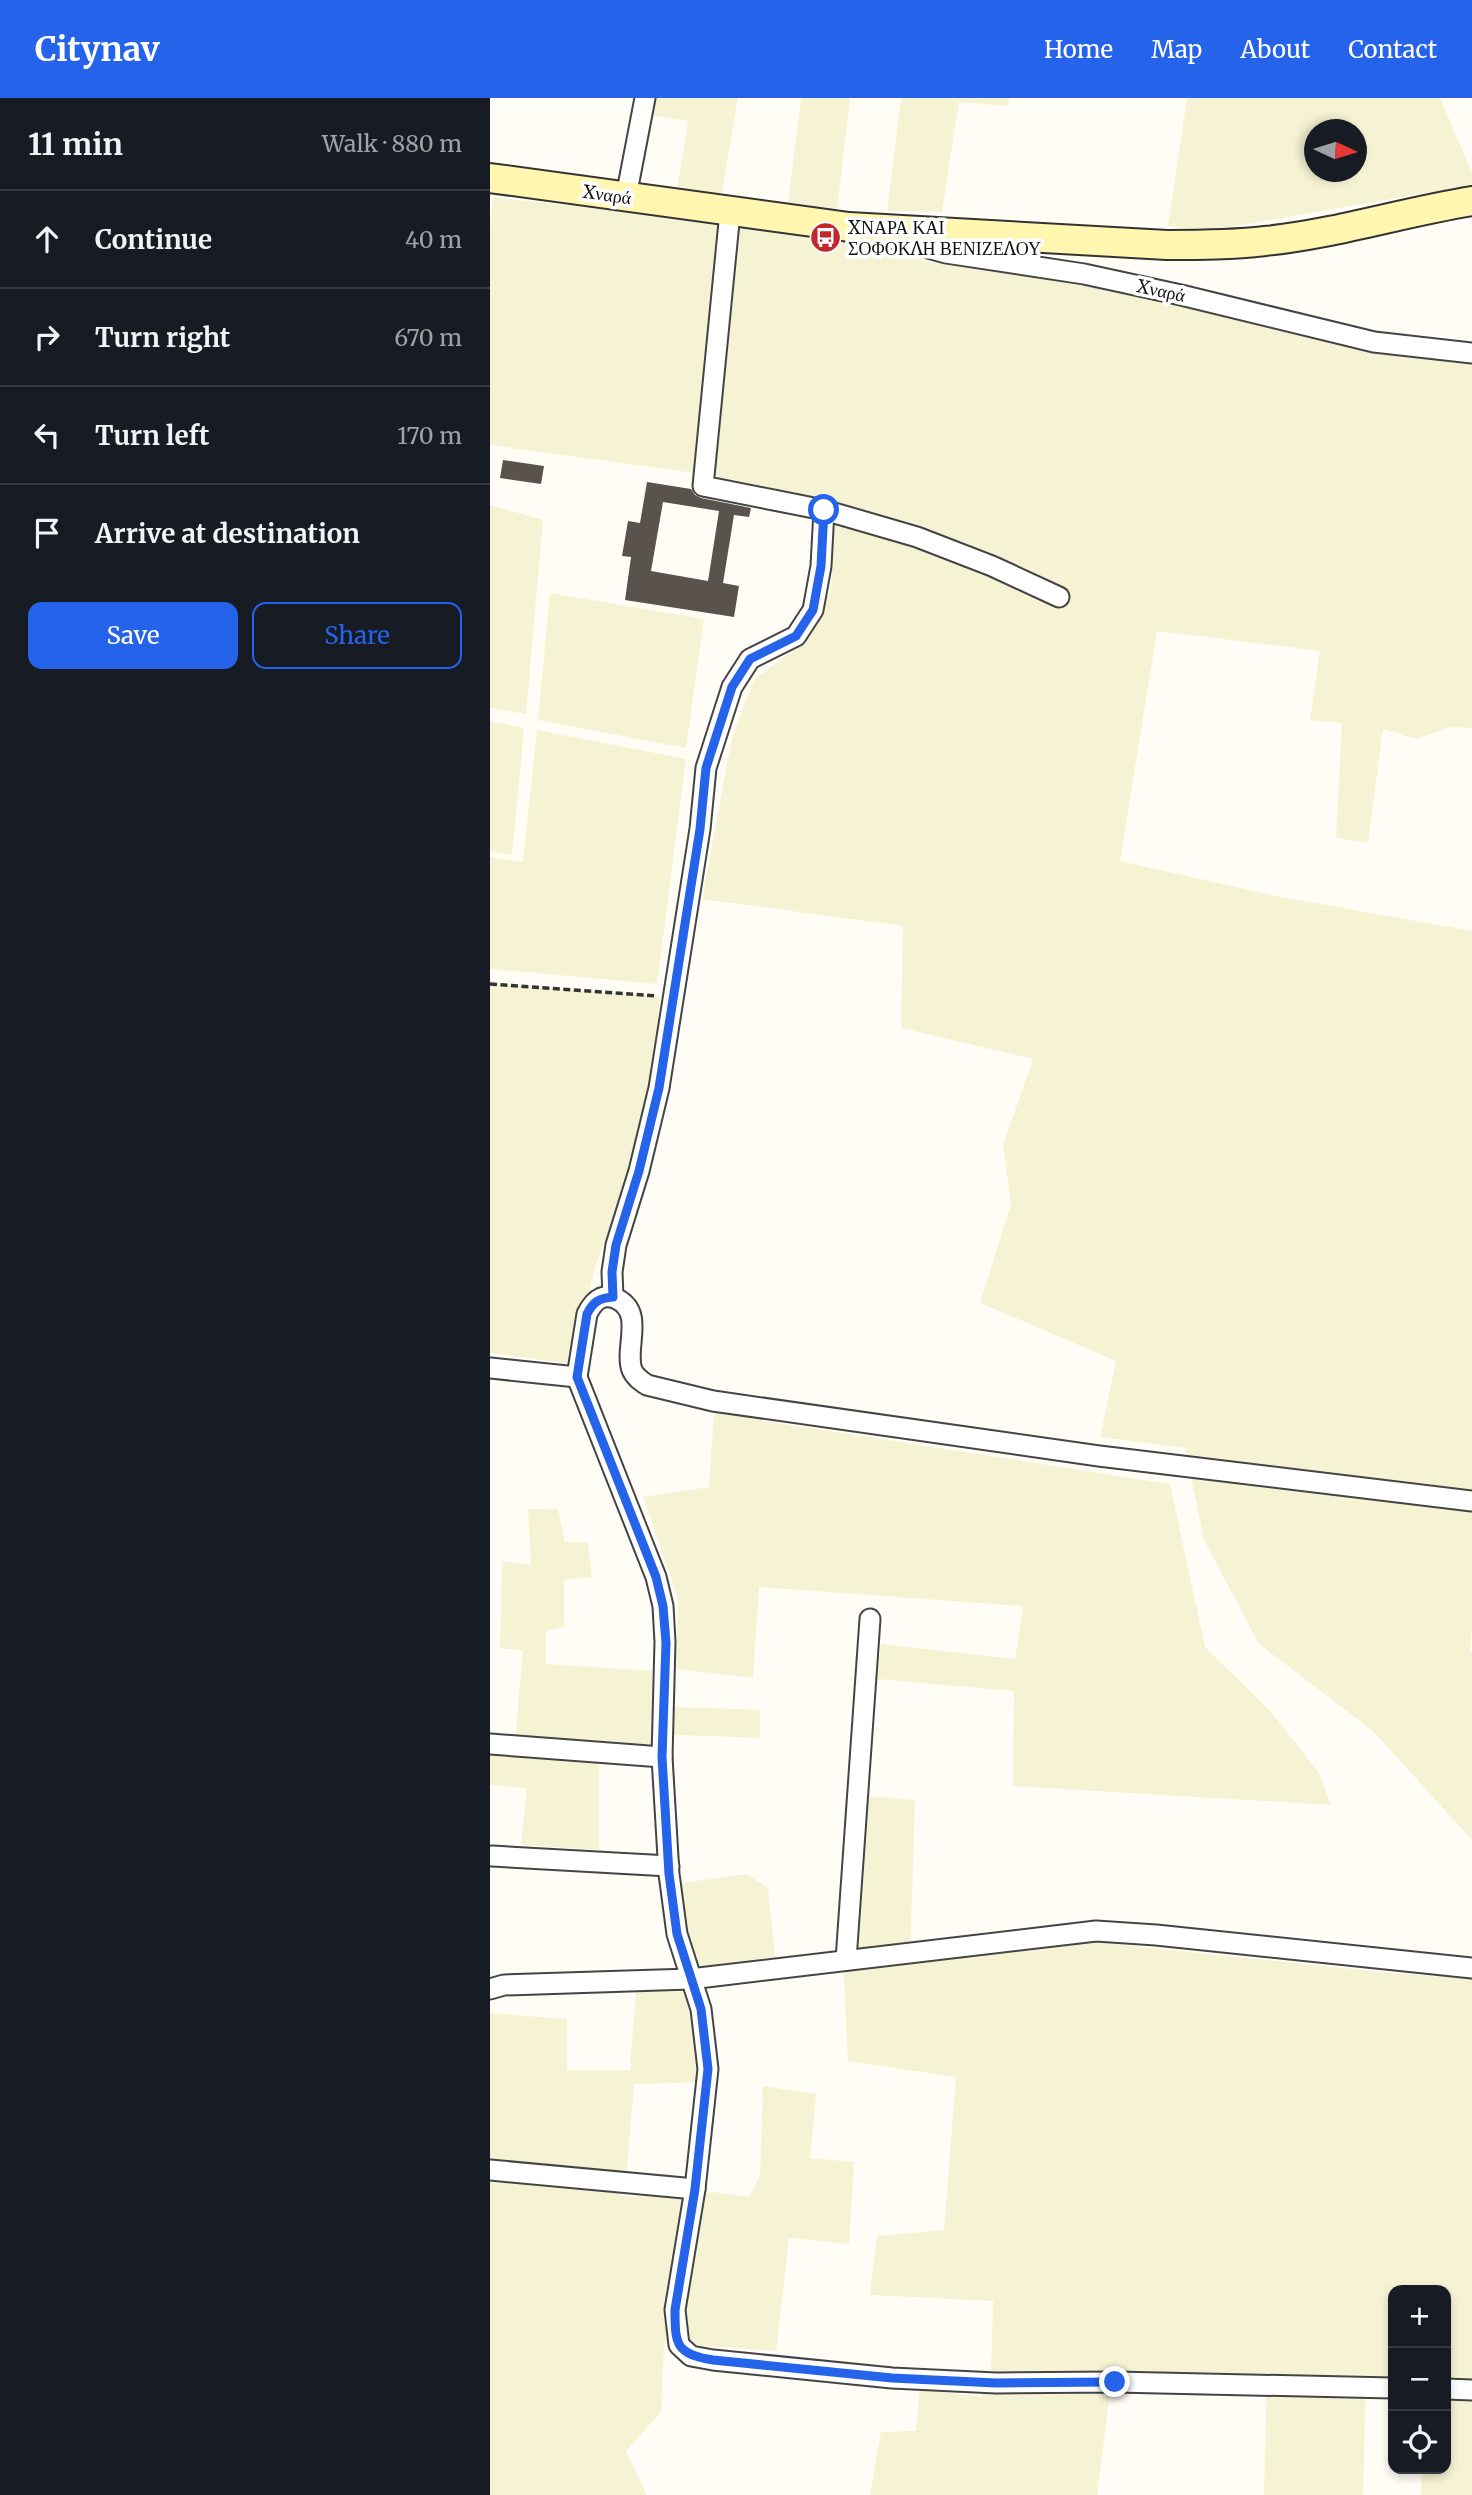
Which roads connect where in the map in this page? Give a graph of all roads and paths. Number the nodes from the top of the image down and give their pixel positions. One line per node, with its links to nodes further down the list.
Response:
1 (645, 98): 3 (street)
2 (490, 178): 3 (street, Χναρά)
3 (626, 197): 5 (street, Χναρά)
4 (1472, 201): 6 (street, Χναρά)
5 (730, 212): 6 (street, Χναρά); 8 (street)
6 (849, 227): 7 (street, Χναρά)
7 (1472, 353)
8 (824, 510): 9 (street); 11 (street)
9 (1059, 597)
10 (490, 984): 11 (path)
11 (673, 997): 12 (street)
12 (613, 1297): 14 (street); 15 (street)
13 (490, 1368): 14 (street)
14 (577, 1377): 18 (street)
15 (1472, 1501)
16 (870, 1619): 21 (street)
17 (490, 1744): 18 (street)
18 (662, 1757): 20 (street)
19 (492, 1856): 20 (street)
20 (669, 1866): 23 (street)
21 (846, 1960): 22 (street); 23 (street)
22 (1472, 1968)
23 (690, 1979): 24 (street); 26 (street)
24 (490, 1989)
25 (490, 2171): 26 (street)
26 (695, 2189): 27 (street)
27 (1388, 2388)
28 (1451, 2389): 29 (street)
29 (1472, 2390)

